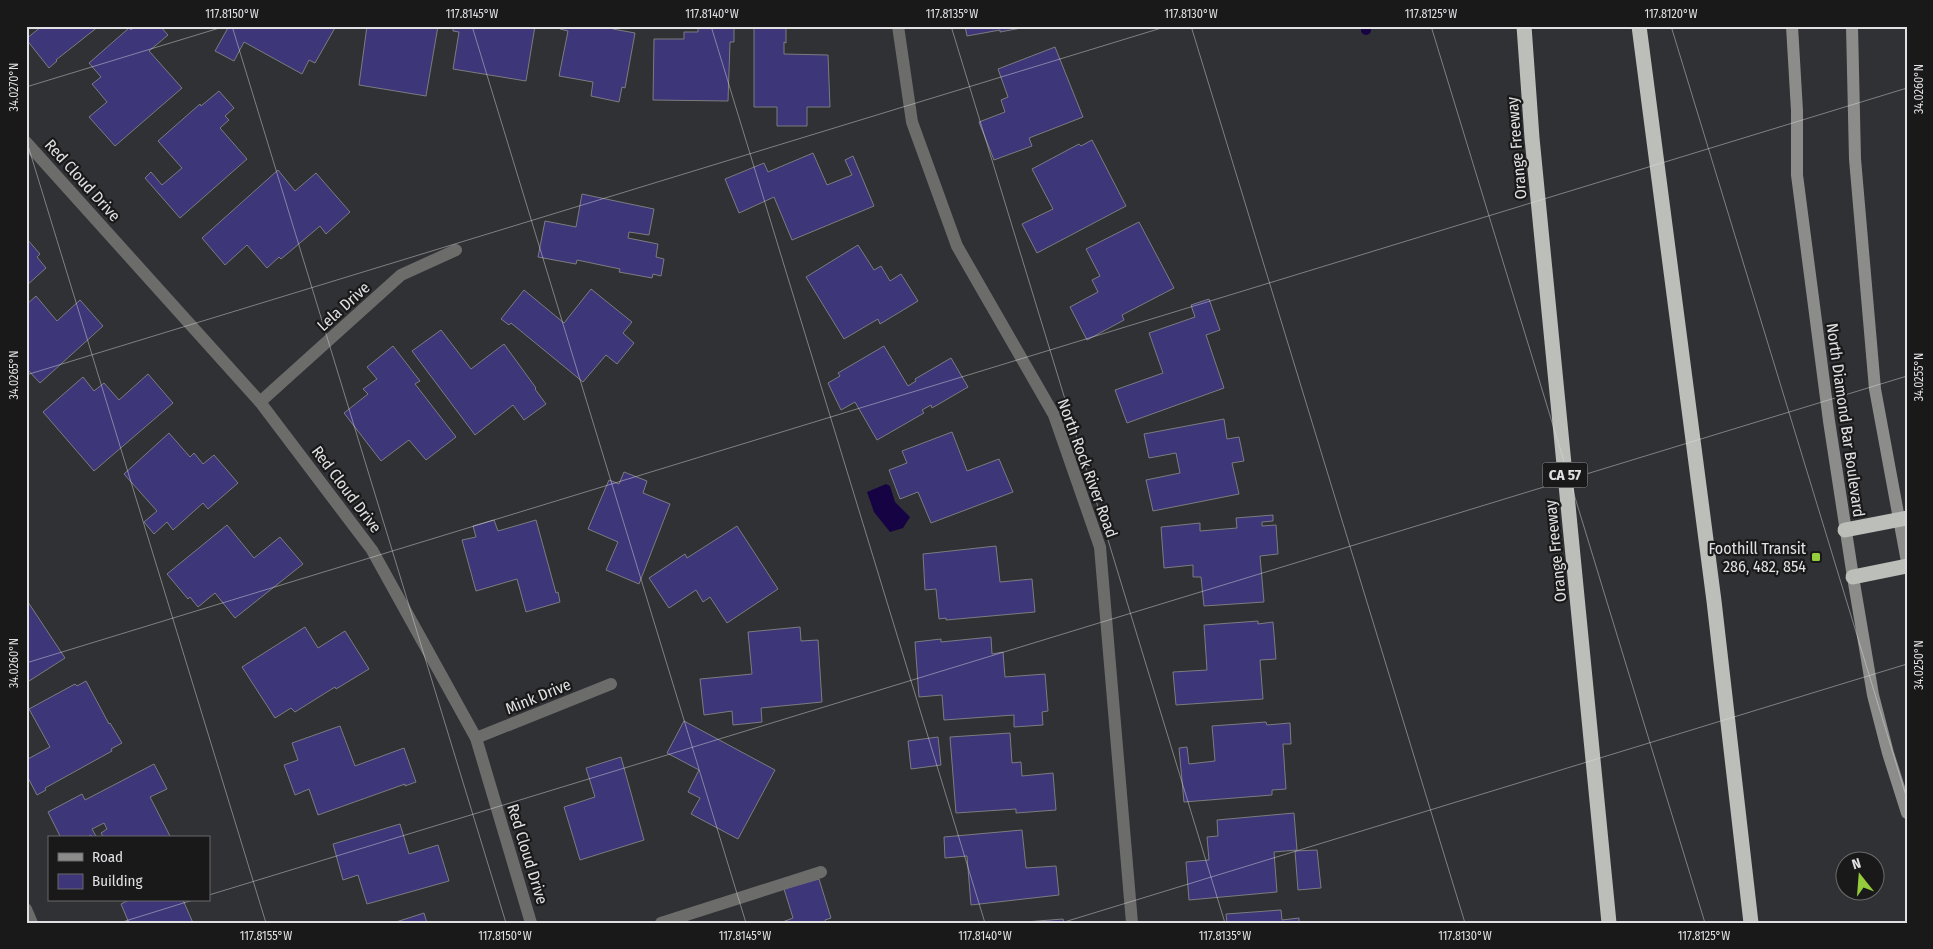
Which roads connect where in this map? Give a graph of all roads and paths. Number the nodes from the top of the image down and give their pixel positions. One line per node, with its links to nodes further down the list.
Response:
1 (898, 26): 22 (street, North Rock River Road)
2 (1524, 26): 23 (highway, Orange Freeway / CA 57)
3 (1639, 26): 24 (highway)
4 (1792, 26): 10 (main road, North Diamond Bar Boulevard)
5 (1852, 26): 9 (main road, North Diamond Bar Boulevard)
6 (26, 142): 8 (street, Red Cloud Drive)
7 (456, 250): 8 (street, Lela Drive)
8 (260, 402): 15 (street, Red Cloud Drive)
9 (1902, 519): 10 (highway); 11 (main road, North Diamond Bar Boulevard)
10 (1845, 530): 13 (main road, North Diamond Bar Boulevard)
11 (1907, 562)
12 (1907, 566): 13 (highway)
13 (1853, 577): 16 (main road, North Diamond Bar Boulevard)
14 (611, 684): 15 (street, Mink Drive)
15 (476, 738): 20 (street, Red Cloud Drive)
16 (1907, 813)
17 (821, 872): 21 (street)
18 (26, 909): 19 (street)
19 (32, 923)
20 (531, 923)
21 (661, 923)
22 (1132, 923)
23 (1609, 923)
24 (1751, 923)

